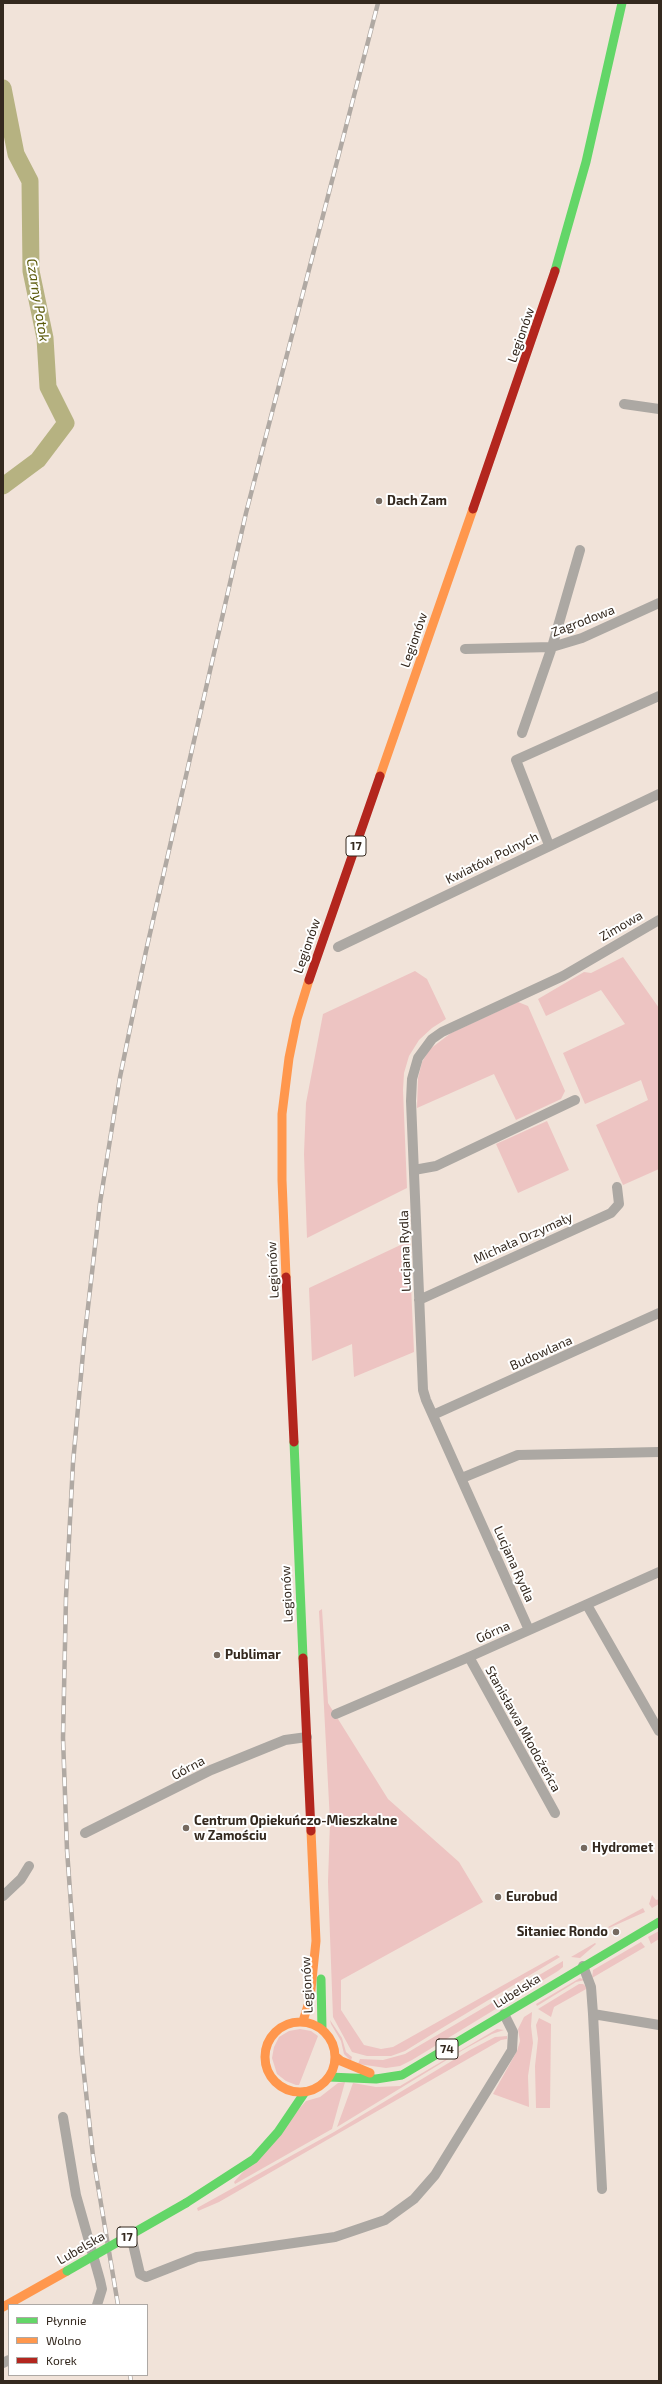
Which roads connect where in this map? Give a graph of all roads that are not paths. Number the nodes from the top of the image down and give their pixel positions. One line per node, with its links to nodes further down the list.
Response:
1 (622, 3): 29 (main road, Legionów / 17)
2 (624, 404): 3 (street)
3 (659, 409)
4 (580, 550): 6 (street)
5 (659, 603): 6 (street, Zagrodowa)
6 (552, 647): 7 (street, Zagrodowa); 9 (street)
7 (465, 649)
8 (659, 696): 11 (street)
9 (522, 733)
10 (659, 794): 11 (street, Kwiatów Polnych)
11 (549, 845): 13 (street, Kwiatów Polnych)
12 (659, 920): 14 (street, Zimowa)
13 (338, 947)
14 (597, 956): 16 (street, Lucjana Rydla)
15 (575, 1100): 16 (street)
16 (414, 1170): 18 (street, Lucjana Rydla)
17 (617, 1187): 18 (street, Michała Drzymały)
18 (420, 1300): 20 (street, Lucjana Rydla)
19 (659, 1313): 20 (street, Budowlana)
20 (433, 1415): 22 (street, Lucjana Rydla)
21 (659, 1452): 22 (street)
22 (462, 1478): 25 (street, Lucjana Rydla)
23 (659, 1572): 24 (street, Górna)
24 (587, 1605): 25 (street, Górna); 28 (street)
25 (529, 1630): 26 (street, Górna)
26 (469, 1658): 27 (street, Górna); 30 (street, Stanisława Młodożeńca)
27 (336, 1714)
28 (659, 1731)
29 (307, 1737): 31 (street, Górna); 35 (main road, Legionów / 17)
30 (555, 1813)
31 (85, 1833)
32 (29, 1866): 33 (street)
33 (3, 1896)
34 (659, 1922): 36 (main road, Lubelska / 74)
35 (316, 1940): 39 (main road, Legionów / 17); 41 (main road, Legionów / 17)
36 (583, 1966): 37 (main road, Lubelska / 74); 38 (street)
37 (504, 2014): 44 (main road, Lubelska / 74); 52 (street)
38 (593, 2014): 40 (street); 51 (street)
39 (303, 2021): 41 (main road); 45 (main road)
40 (659, 2025)
41 (322, 2029): 42 (main road)
42 (335, 2056): 43 (main road); 44 (main road, Lubelska / 74)
43 (329, 2077): 44 (main road, Lubelska / 74); 46 (main road, 17)
44 (387, 2077)
45 (284, 2089): 46 (main road); 47 (main road)
46 (305, 2092): 50 (main road, Lubelska / 17)
47 (285, 2099)
48 (282, 2109): 50 (main road, Lubelska / 17)
49 (63, 2117): 54 (street)
50 (233, 2173): 53 (main road, Lubelska / 17, bridge)
51 (602, 2189)
52 (133, 2244)
53 (8, 2304)
54 (97, 2304)

